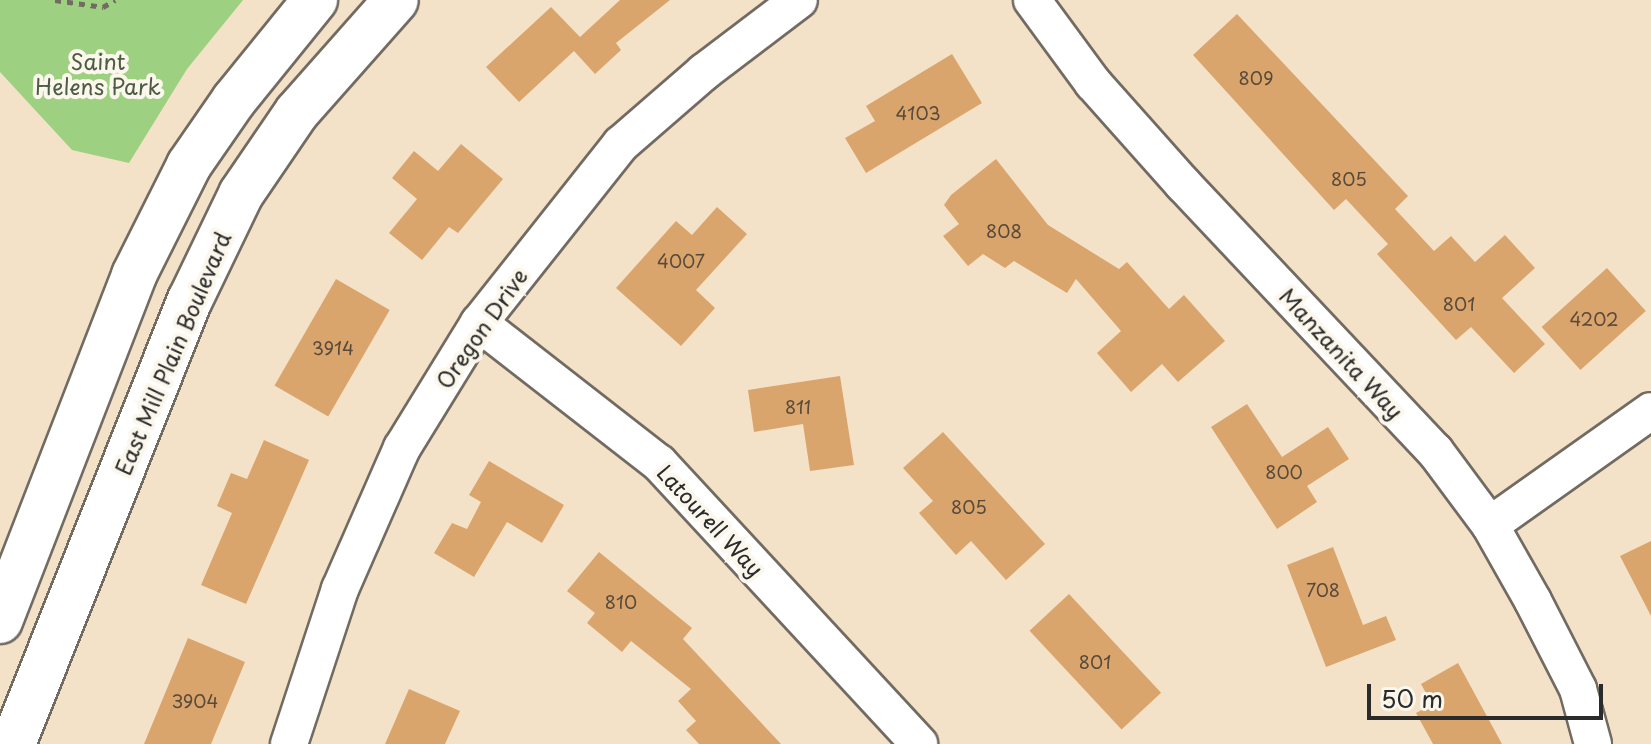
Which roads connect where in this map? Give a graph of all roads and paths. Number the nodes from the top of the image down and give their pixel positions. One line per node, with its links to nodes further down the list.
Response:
1 (55, 0): 2 (path)
2 (115, 0)
3 (315, 0): 10 (main road)
4 (396, 0): 11 (main road, East Mill Plain Boulevard)
5 (799, 0): 7 (street, Oregon Drive)
6 (1032, 0): 9 (street, Manzanita Way)
7 (479, 323): 12 (street, Oregon Drive); 13 (street, Latourell Way)
8 (1651, 411): 9 (street)
9 (1490, 525): 14 (street, Manzanita Way)
10 (0, 621)
11 (13, 744)
12 (289, 744)
13 (919, 744)
14 (1593, 744)

